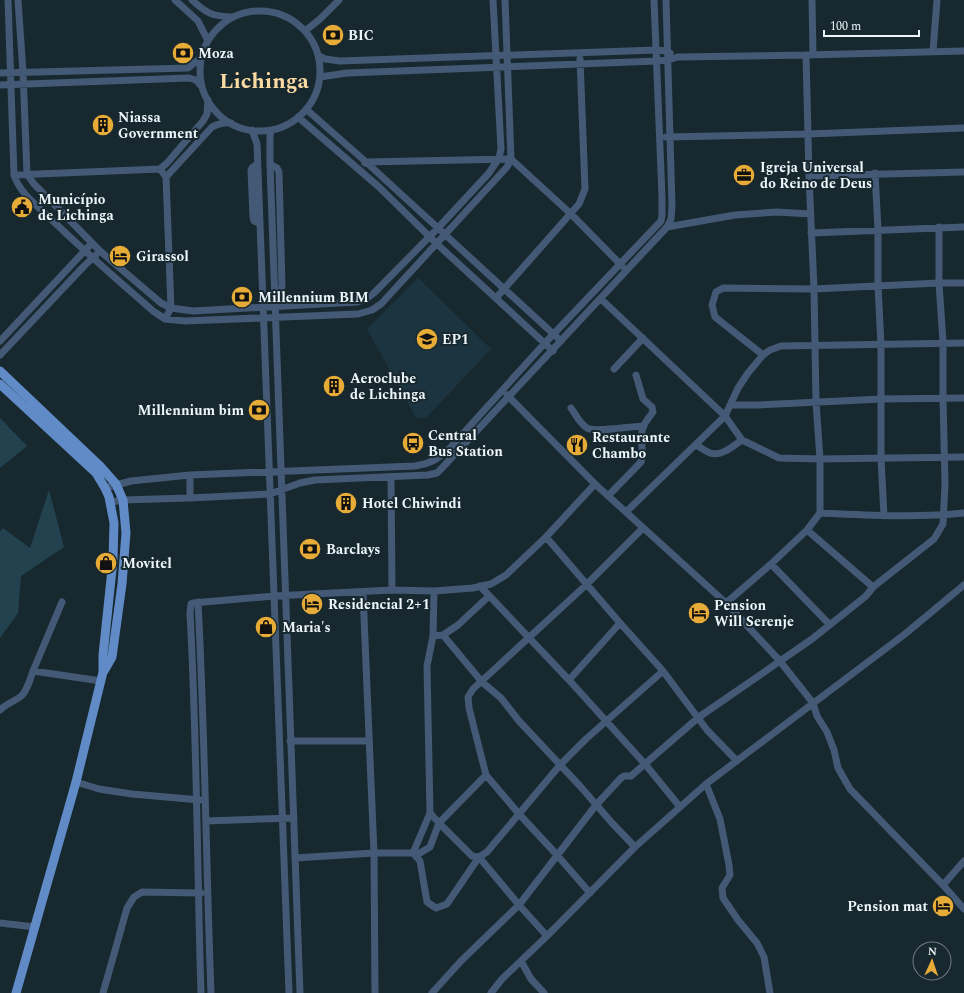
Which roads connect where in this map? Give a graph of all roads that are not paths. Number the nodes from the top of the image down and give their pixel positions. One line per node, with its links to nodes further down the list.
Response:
1 (8, 0): 36 (street)
2 (18, 0): 34 (street)
3 (175, 0): 14 (street)
4 (192, 0): 12 (street)
5 (338, 0): 13 (street)
6 (493, 0): 23 (street)
7 (505, 0): 20 (street)
8 (654, 0): 15 (street)
9 (666, 0): 16 (street)
10 (812, 0): 21 (street)
11 (937, 0): 17 (street)
12 (233, 17): 13 (street); 14 (street)
13 (306, 31): 22 (street)
14 (208, 41): 24 (street)
15 (656, 50): 16 (street); 19 (street); 27 (street)
16 (667, 51): 25 (street); 26 (street)
17 (933, 51): 18 (street); 21 (street)
18 (964, 51)
19 (580, 52): 20 (street); 28 (street)
20 (507, 55): 23 (street); 29 (street)
21 (810, 55): 25 (street); 53 (street)
22 (318, 56): 23 (street); 37 (street)
23 (496, 56): 30 (street)
24 (202, 57): 32 (street); 44 (street)
25 (678, 57): 26 (street)
26 (668, 60): 27 (street); 55 (street)
27 (657, 61): 28 (street); 54 (street)
28 (581, 64): 29 (street); 75 (street)
29 (507, 66): 30 (street); 58 (street)
30 (497, 67): 37 (street); 57 (street)
31 (115, 69): 32 (street); 33 (street); 39 (street)
32 (165, 69): 38 (street)
33 (79, 70): 34 (street); 40 (street)
34 (23, 72): 36 (street); 42 (street)
35 (0, 73): 36 (street)
36 (11, 73): 41 (street)
37 (320, 77): 46 (street)
38 (167, 79): 39 (street); 44 (street)
39 (115, 81): 40 (street)
40 (80, 82): 42 (street)
41 (11, 84): 42 (street); 43 (street); 65 (street)
42 (23, 84): 66 (street)
43 (0, 85)
44 (202, 87): 45 (street)
45 (208, 100): 48 (street); 52 (street)
46 (306, 109): 47 (street); 59 (street)
47 (298, 117): 51 (street); 61 (street)
48 (233, 124): 50 (street); 56 (street)
49 (964, 128): 53 (street)
50 (252, 130): 51 (street); 77 (street)
51 (271, 130): 60 (street)
52 (192, 134): 56 (street); 62 (street)
53 (808, 134): 55 (street); 68 (street)
54 (660, 137): 55 (street); 69 (street)
55 (670, 137): 70 (street)
56 (200, 139): 67 (street)
57 (499, 158): 58 (street); 59 (street); 81 (street)
58 (511, 159): 75 (street); 85 (street)
59 (366, 162): 61 (street); 81 (street)
60 (270, 164): 72 (street); 73 (street)
61 (358, 168): 86 (street)
62 (160, 169): 66 (street); 67 (street)
63 (964, 172): 64 (street)
64 (875, 173): 68 (street); 83 (street)
65 (14, 174): 66 (street); 74 (street)
66 (27, 174): 71 (street)
67 (166, 176): 105 (street)
68 (809, 176): 76 (street)
69 (662, 188): 70 (street); 92 (street)
70 (671, 188): 78 (street)
71 (46, 198): 74 (street); 87 (street)
72 (271, 204): 73 (street); 82 (street)
73 (279, 204): 99 (street)
74 (37, 205): 89 (street)
75 (570, 214): 92 (street); 97 (street)
76 (811, 214): 78 (street); 84 (street)
77 (260, 226): 82 (street); 104 (street)
78 (667, 227): 93 (street)
79 (939, 227): 80 (street); 83 (street); 94 (street)
80 (964, 227)
81 (438, 228): 85 (street); 86 (street)
82 (272, 229): 99 (street)
83 (878, 230): 84 (street); 96 (street)
84 (812, 232): 98 (street)
85 (446, 235): 88 (street); 97 (street)
86 (429, 237): 88 (street); 103 (street)
87 (92, 243): 89 (street); 90 (street)
88 (437, 244): 100 (street); 108 (street)
89 (84, 250): 91 (street); 102 (street)
90 (100, 251): 91 (street); 105 (street)
91 (93, 258): 106 (street); 109 (street)
92 (620, 264): 93 (street); 110 (street)
93 (626, 271): 101 (street)
94 (939, 283): 95 (street); 96 (street); 114 (street)
95 (964, 283)
96 (878, 286): 98 (street); 118 (street)
97 (504, 289): 100 (street); 110 (street)
98 (814, 289): 117 (street); 121 (street)
99 (275, 295): 103 (street)
100 (496, 298): 116 (street)
101 (601, 299): 111 (street); 113 (street)
102 (36, 303): 106 (street); 112 (street)
103 (275, 306): 104 (street); 108 (street)
104 (262, 307): 105 (street); 107 (street)
105 (171, 308): 109 (street)
106 (44, 309): 120 (street)
107 (263, 318): 108 (street); 109 (street); 127 (street)
108 (275, 318): 128 (street)
109 (165, 319)
110 (554, 335): 113 (street); 116 (street)
111 (643, 338): 122 (street); 137 (street)
112 (0, 341)
113 (561, 341): 119 (street)
114 (943, 342): 115 (street); 118 (street); 130 (street)
115 (964, 343)
116 (544, 344): 119 (street); 126 (street)
117 (815, 345): 118 (street); 121 (street); 133 (street)
118 (881, 345): 132 (street)
119 (553, 351): 129 (street)
120 (0, 355)
121 (763, 356): 134 (street)
122 (614, 369)
123 (0, 371): 135 (main road)
124 (636, 375): 138 (street)
125 (0, 384): 135 (main road)
126 (502, 390): 129 (street); 146 (street)
127 (265, 396): 128 (street); 147 (street)
128 (278, 396): 146 (street)
129 (509, 397): 149 (street); 151 (street)
130 (943, 398): 131 (street); 132 (street); 143 (street)
131 (964, 398)
132 (882, 399): 133 (street); 144 (street)
133 (816, 402): 134 (street); 145 (street)
134 (730, 406): 137 (street)
135 (32, 408): 141 (main road)
136 (571, 408): 138 (street)
137 (725, 416): 139 (street); 140 (street)
138 (644, 426): 155 (street)
139 (742, 440): 140 (street); 145 (street)
140 (696, 445): 159 (street)
141 (78, 451): 150 (main road); 152 (main road)
142 (964, 456): 143 (street)
143 (945, 457): 144 (street); 162 (street)
144 (881, 458): 145 (street); 163 (street)
145 (820, 459): 161 (street)
146 (281, 472): 147 (street); 153 (street)
147 (269, 473): 148 (street); 154 (street)
148 (190, 476): 150 (street); 156 (street)
149 (391, 477): 153 (street); 174 (street)
150 (116, 484): 152 (street); 157 (main road)
151 (595, 484): 155 (street); 166 (street)
152 (105, 488): 158 (main road)
153 (281, 489): 154 (street); 177 (street)
154 (270, 494): 156 (street); 178 (street)
155 (608, 496): 159 (street)
156 (190, 498): 157 (street)
157 (123, 500): 158 (street); 168 (main road)
158 (111, 502): 167 (main road)
159 (626, 512): 164 (street)
160 (964, 512): 162 (street)
161 (820, 513): 163 (street); 165 (street)
162 (944, 515): 163 (street); 173 (street)
163 (884, 516)
164 (643, 528): 170 (street); 184 (street)
165 (807, 530): 169 (street); 173 (street)
166 (546, 537): 170 (street); 172 (street)
167 (113, 560): 168 (main road); 181 (main road)
168 (124, 560): 183 (main road)
169 (772, 564): 184 (street); 186 (street)
170 (586, 585): 185 (street); 189 (street)
171 (964, 585): 198 (street)
172 (480, 586): 175 (street); 179 (street)
173 (873, 587): 186 (street)
174 (392, 590): 175 (street); 176 (street)
175 (434, 591): 188 (street)
176 (363, 593): 177 (street); 204 (street)
177 (285, 595): 178 (street); 190 (street)
178 (274, 596): 182 (street); 191 (street)
179 (489, 596): 187 (street); 189 (street)
180 (62, 602): 193 (street)
181 (108, 602): 183 (main road); 195 (main road)
182 (198, 602): 212 (street); 213 (street)
183 (120, 603): 195 (main road)
184 (726, 603): 192 (street)
185 (620, 623): 194 (street); 196 (street)
186 (829, 624): 192 (street)
187 (443, 635): 188 (street); 197 (street)
188 (433, 636): 216 (street)
189 (529, 638): 196 (street); 197 (street)
190 (287, 646): 191 (street); 201 (street)
191 (276, 648): 200 (street)
192 (778, 660): 198 (street); 202 (street)
193 (33, 671): 195 (street); 199 (street)
194 (663, 671): 202 (street); 203 (street)
195 (102, 677): 210 (main road)
196 (569, 680): 203 (street)
197 (482, 682): 208 (street); 209 (street)
198 (813, 703): 206 (street); 231 (street)
199 (0, 710)
200 (278, 714): 201 (street); 218 (street)
201 (289, 715): 205 (street)
202 (699, 717): 206 (street); 207 (street)
203 (606, 721): 207 (street); 208 (street)
204 (369, 740): 205 (street); 223 (street)
205 (290, 741): 219 (street)
206 (737, 760): 211 (street)
207 (645, 764): 214 (street); 215 (street)
208 (560, 765): 214 (street); 217 (street)
209 (486, 775): 217 (street); 221 (street)
210 (76, 782): 212 (street); 240 (main road)
211 (706, 784): 215 (street); 253 (street)
212 (196, 800): 213 (street); 227 (street)
213 (206, 800): 220 (street)
214 (596, 805): 222 (street); 225 (street)
215 (680, 807): 222 (street)
216 (430, 813): 221 (street); 224 (street)
217 (519, 814): 225 (street); 228 (street)
218 (282, 818): 219 (street); 220 (street); 238 (street)
219 (294, 818): 229 (street)
220 (206, 821): 226 (street)
221 (439, 823): 224 (street); 228 (street)
222 (635, 847): 233 (street)
223 (374, 853): 224 (street); 229 (street); 249 (street)
224 (413, 853): 228 (street)
225 (557, 855): 233 (street); 235 (street)
226 (207, 856): 227 (street); 234 (street)
227 (197, 857): 232 (street)
228 (479, 857): 235 (street)
229 (295, 858): 237 (street)
230 (964, 861): 231 (street)
231 (943, 885): 236 (street)
232 (198, 893): 234 (street); 244 (street); 245 (street)
233 (590, 893): 241 (street)
234 (207, 894): 246 (street)
235 (519, 905): 241 (street); 250 (street)
236 (964, 909)
237 (297, 917): 238 (street); 248 (street)
238 (286, 918): 247 (street)
239 (0, 923): 240 (street)
240 (35, 927): 243 (main road)
241 (548, 936): 242 (street)
242 (521, 961): 251 (street); 252 (street)
243 (16, 993)
244 (102, 993)
245 (201, 993)
246 (211, 993)
247 (289, 993)
248 (300, 993)
249 (375, 993)
250 (432, 993)
251 (491, 993)
252 (544, 993)
253 (770, 993)

